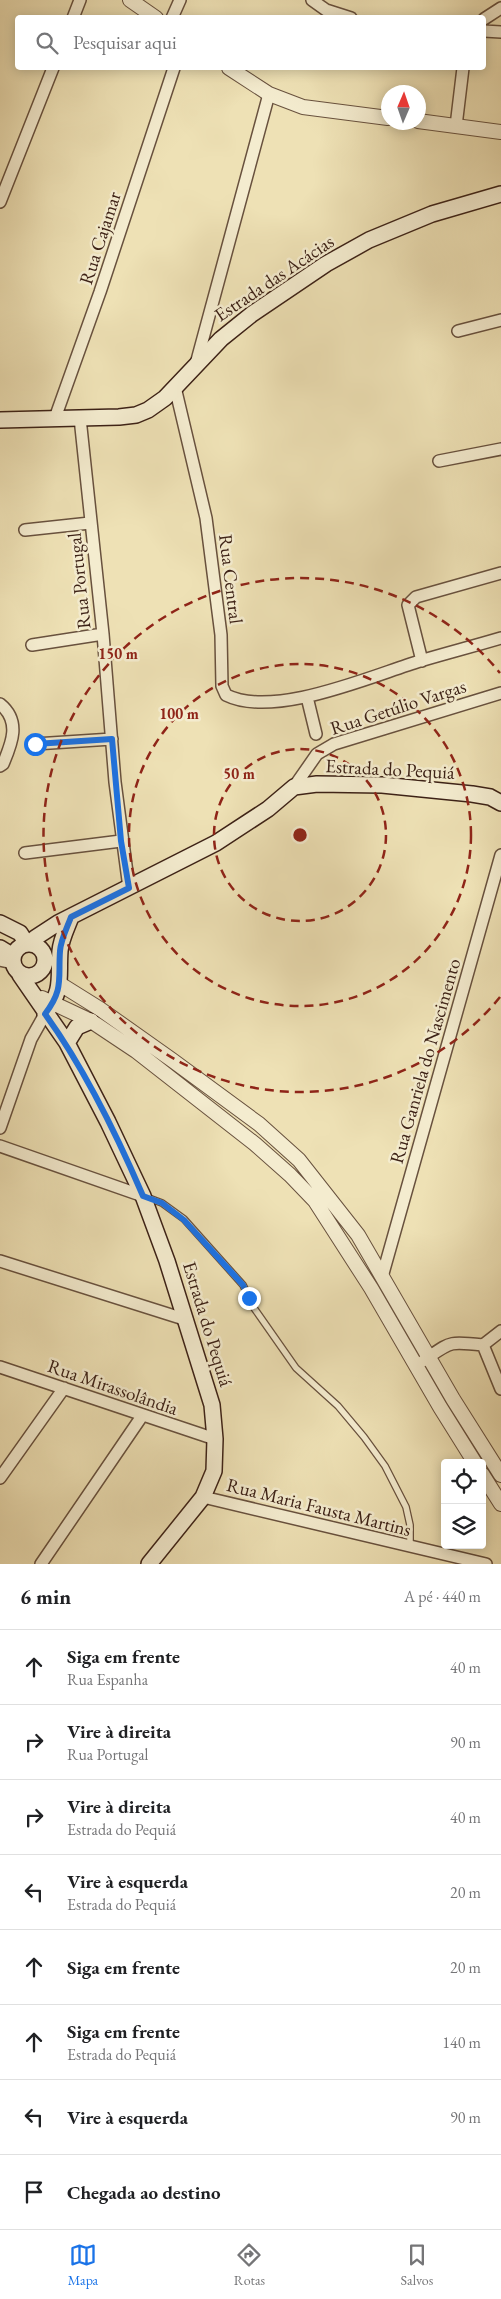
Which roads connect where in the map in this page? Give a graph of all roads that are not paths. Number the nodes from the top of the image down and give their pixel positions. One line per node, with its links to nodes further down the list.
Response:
1 (80, 0): 6 (street)
2 (130, 0): 7 (street)
3 (180, 0): 8 (street)
4 (312, 0): 9 (street)
5 (501, 8): 10 (street)
6 (74, 15)
7 (152, 15)
8 (173, 15)
9 (341, 15)
10 (486, 18)
11 (486, 31): 12 (street)
12 (501, 32)
13 (52, 70): 23 (street)
14 (173, 70): 28 (street, Rua Cajamar)
15 (232, 70): 17 (street)
16 (463, 70): 20 (street)
17 (270, 94): 18 (street); 26 (street)
18 (381, 117)
19 (426, 122): 20 (street)
20 (456, 126): 21 (street)
21 (501, 132)
22 (501, 194): 26 (main road, Estrada das Acácias)
23 (0, 202)
24 (501, 320): 25 (street)
25 (458, 331)
26 (195, 366): 27 (main road, Estrada das Acácias)
27 (175, 387): 29 (main road, Estrada das Acácias); 41 (street, Rua Central)
28 (56, 418): 29 (main road, Estrada das Acácias); 30 (main road, Estrada das Acácias)
29 (80, 418): 33 (street, Rua Portugal)
30 (0, 420)
31 (501, 449): 32 (street)
32 (439, 461)
33 (90, 523): 34 (street); 36 (street, Rua Portugal)
34 (25, 530)
35 (501, 573): 39 (street)
36 (103, 634): 38 (street); 44 (street, Rua Portugal)
37 (501, 638): 39 (street)
38 (32, 645)
39 (422, 661): 41 (street)
40 (501, 693): 47 (street, Rua Getúlio Vargas)
41 (307, 697): 43 (street)
42 (0, 704): 46 (street)
43 (316, 734)
44 (112, 739): 45 (street); 49 (street, Rua Portugal)
45 (35, 744)
46 (0, 766)
47 (294, 787): 48 (main road, Estrada do Pequiá); 52 (main road)
48 (501, 802)
49 (121, 841): 50 (street); 52 (street, Rua Portugal)
50 (25, 853)
51 (501, 855): 70 (street, Rua Ganriela do Nascimento)
52 (129, 888): 53 (main road)
53 (71, 917): 55 (main road); 57 (main road)
54 (0, 923): 55 (main road)
55 (29, 944): 58 (main road); 59 (main road)
56 (0, 948): 58 (main road)
57 (60, 950): 59 (main road); 60 (main road)
58 (12, 964): 59 (main road); 61 (main road, Estrada do Pequiá)
59 (44, 965): 60 (main road)
60 (60, 984): 61 (main road); 64 (street)
61 (49, 1009): 62 (street); 63 (main road, Estrada do Pequiá); 66 (street)
62 (91, 1021): 63 (main road); 65 (street)
63 (66, 1043): 68 (main road, Estrada do Pequiá)
64 (190, 1073): 65 (street); 70 (street)
65 (180, 1086): 75 (street)
66 (0, 1128)
67 (0, 1146): 68 (street)
68 (143, 1196): 71 (main road, Estrada do Pequiá); 87 (lane)
69 (0, 1261): 71 (street)
70 (382, 1277): 74 (street)
71 (187, 1320): 80 (main road, Estrada do Pequiá)
72 (501, 1330): 73 (street)
73 (483, 1345): 74 (street); 78 (street)
74 (429, 1357): 75 (street); 82 (street)
75 (416, 1366): 81 (street)
76 (0, 1367): 77 (street, Rua Mirassolândia)
77 (64, 1388): 79 (street, Rua Mirassolândia); 83 (street)
78 (501, 1388)
79 (142, 1416): 80 (street, Rua Mirassolândia); 88 (street)
80 (215, 1439): 85 (main road, Estrada do Pequiá)
81 (473, 1459)
82 (501, 1475)
83 (0, 1478)
84 (486, 1480): 86 (street)
85 (203, 1496): 87 (street, Rua Maria Fausta Martins); 89 (main road, Estrada do Pequiá)
86 (501, 1504)
87 (410, 1547): 90 (street, Rua Maria Fausta Martins)
88 (40, 1564)
89 (149, 1564)
90 (486, 1564)

